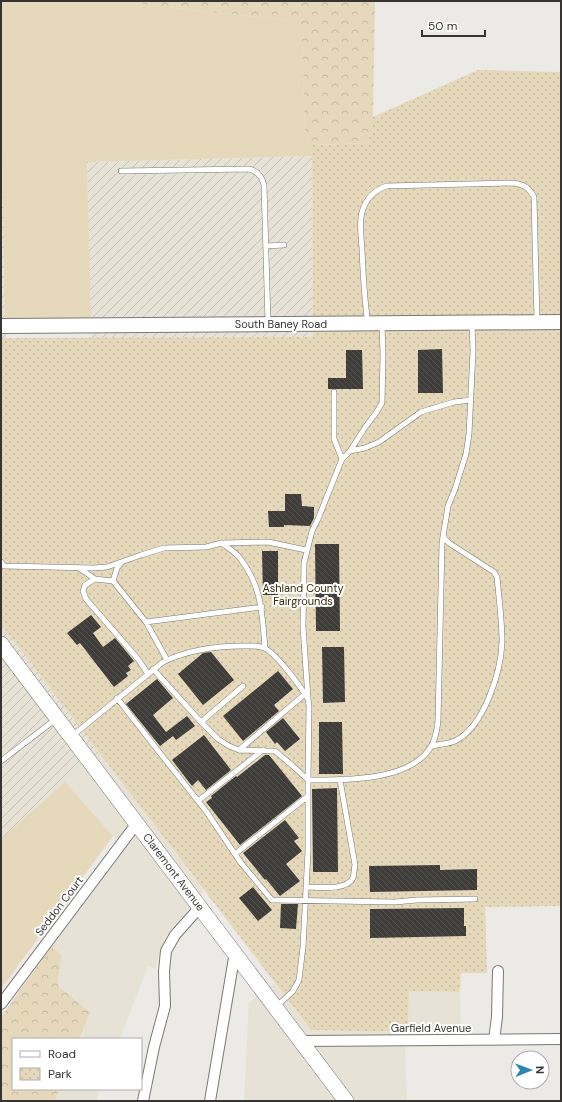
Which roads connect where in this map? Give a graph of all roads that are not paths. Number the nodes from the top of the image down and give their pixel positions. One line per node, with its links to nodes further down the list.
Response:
1 (121, 171): 3 (lane)
2 (284, 245): 3 (lane)
3 (266, 246): 7 (lane)
4 (472, 322): 5 (street, South Baney Road); 8 (street, South Baney Road); 11 (lane)
5 (537, 322): 6 (street, South Baney Road); 8 (lane)
6 (561, 322)
7 (268, 324): 8 (street, South Baney Road); 9 (street, South Baney Road)
8 (375, 324): 12 (lane)
9 (1, 326)
10 (334, 392): 13 (lane)
11 (471, 400): 12 (lane); 14 (lane)
12 (350, 450): 13 (lane)
13 (342, 459): 16 (lane)
14 (443, 537): 35 (lane); 35 (lane)
15 (222, 543): 16 (lane); 18 (lane); 22 (lane)
16 (306, 550): 30 (lane)
17 (1, 562): 19 (lane)
18 (123, 562): 19 (lane); 21 (lane)
19 (78, 568): 20 (lane)
20 (95, 579): 21 (lane); 28 (lane)
21 (113, 581): 23 (lane)
22 (262, 607): 23 (lane); 25 (lane)
23 (146, 622): 26 (lane)
24 (1, 644): 32 (main road, Claremont Avenue)
25 (264, 648): 26 (lane); 30 (lane)
26 (167, 660): 27 (lane)
27 (153, 669): 28 (lane); 33 (lane)
28 (148, 674): 31 (lane)
29 (243, 686): 33 (lane)
30 (306, 696): 36 (lane); 39 (lane)
31 (118, 698): 34 (lane); 42 (lane)
32 (57, 718): 34 (main road, Claremont Avenue); 38 (lane)
33 (201, 722): 36 (lane)
34 (71, 736): 43 (main road, Claremont Avenue)
35 (432, 746): 40 (lane)
36 (239, 750): 37 (lane)
37 (264, 750): 39 (lane); 42 (lane)
38 (1, 761)
39 (308, 780): 40 (lane); 41 (lane)
40 (340, 780): 45 (lane)
41 (308, 796): 44 (lane); 45 (lane)
42 (198, 801): 44 (lane)
43 (137, 823): 48 (main road, Claremont Avenue); 51 (street, Seddon Court)
44 (235, 854): 47 (lane)
45 (306, 887): 47 (lane)
46 (475, 899): 47 (lane)
47 (306, 902): 52 (lane)
48 (200, 908): 49 (main road, Claremont Avenue); 56 (street)
49 (235, 952): 52 (main road, Claremont Avenue); 57 (street)
50 (498, 971): 54 (street)
51 (1, 1004)
52 (275, 1008): 55 (main road, Claremont Avenue)
53 (561, 1039): 54 (street, Garfield Avenue)
54 (494, 1040): 55 (street, Garfield Avenue)
55 (300, 1041): 58 (main road, Claremont Avenue)
56 (143, 1101)
57 (210, 1101)
58 (346, 1101)

